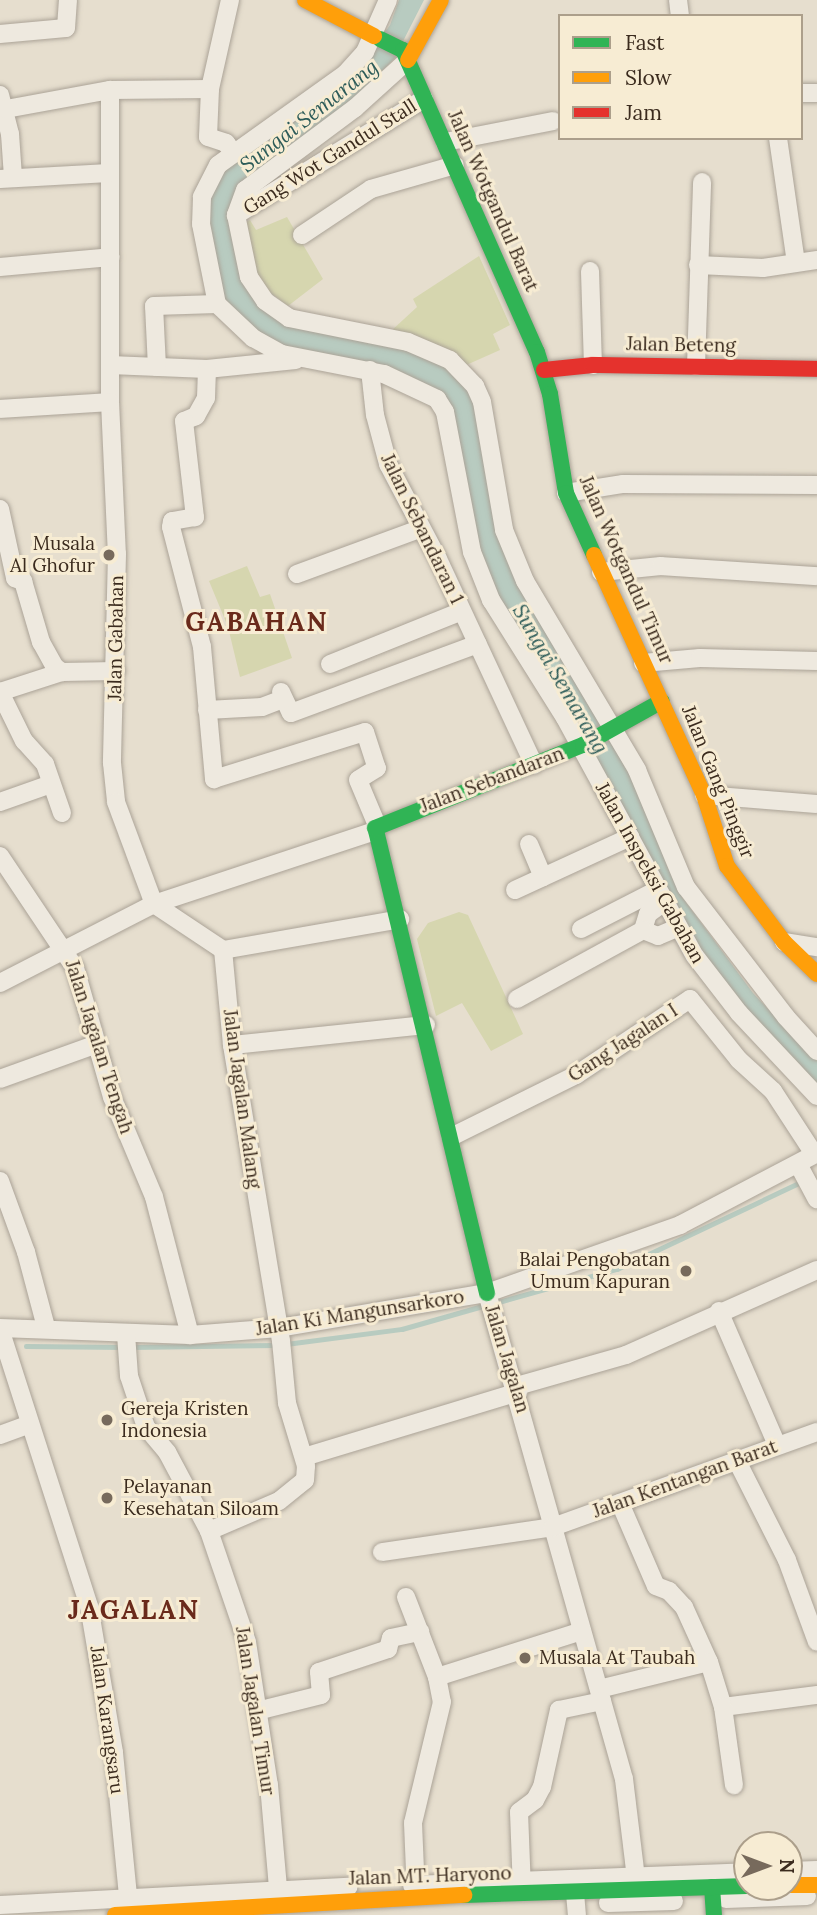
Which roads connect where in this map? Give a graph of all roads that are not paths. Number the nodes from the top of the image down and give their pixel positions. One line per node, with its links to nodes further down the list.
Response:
1 (68, 0): 6 (street)
2 (230, 0): 9 (street)
3 (305, 0): 7 (street)
4 (388, 0): 7 (street)
5 (441, 0): 8 (street)
6 (0, 34)
7 (377, 37): 8 (street); 16 (street)
8 (406, 55): 11 (street, Jalan Wotgandul Barat); 21 (street)
9 (210, 89): 10 (street); 16 (street)
10 (110, 90): 12 (street); 18 (street, Jalan Gabahan)
11 (424, 99): 15 (street, Jalan Wotgandul Barat); 21 (street, Gang Wot Gandul Stall)
12 (3, 102): 19 (street)
13 (553, 121): 15 (street)
14 (778, 140): 25 (street)
15 (445, 142): 17 (street, Jalan Wotgandul Barat)
16 (232, 151): 29 (street)
17 (455, 165): 22 (street); 38 (street, Jalan Wotgandul Barat)
18 (109, 173): 19 (street); 23 (street, Jalan Gabahan)
19 (6, 178)
20 (702, 182): 26 (street)
21 (236, 215): 59 (street)
22 (302, 235)
23 (111, 257): 27 (street); 31 (street, Jalan Gabahan)
24 (817, 260): 25 (street)
25 (796, 263): 26 (street)
26 (698, 265): 33 (street)
27 (0, 267)
28 (590, 271): 32 (street)
29 (217, 304): 30 (street, Jalan Inspeksi Gabahan); 34 (street)
30 (296, 360): 35 (street); 37 (street, Jalan Inspeksi Gabahan)
31 (110, 365): 34 (street); 39 (street, Jalan Gabahan)
32 (593, 365): 33 (street, Jalan Beteng); 38 (street, Jalan Beteng)
33 (696, 366): 36 (street, Jalan Beteng)
34 (156, 367): 35 (street)
35 (207, 369): 58 (street)
36 (817, 369)
37 (370, 370): 44 (street, Jalan Sebandaran 1); 60 (street, Jalan Inspeksi Gabahan)
38 (544, 370): 42 (street, Jalan Wotgandul Timur)
39 (110, 401): 40 (street); 54 (street, Jalan Gabahan)
40 (0, 409)
41 (817, 485): 42 (street)
42 (566, 493): 45 (street, Jalan Wotgandul Timur)
43 (0, 509): 55 (street)
44 (419, 529): 46 (street); 48 (street, Jalan Sebandaran 1)
45 (601, 572): 47 (street); 52 (street, Jalan Wotgandul Timur)
46 (298, 574)
47 (817, 576)
48 (462, 611): 49 (street, Jalan Sebandaran 1); 53 (street)
49 (478, 643): 58 (street); 61 (street, Jalan Sebandaran 1)
50 (682, 661): 51 (street); 52 (street); 57 (street)
51 (817, 661)
52 (643, 663): 57 (street, Jalan Wotgandul Timur)
53 (330, 664)
54 (116, 671): 55 (street); 74 (street, Jalan Gabahan)
55 (62, 672): 56 (street)
56 (0, 692): 62 (street)
57 (659, 695): 59 (street); 63 (street, Jalan Gang Pinggir)
58 (206, 710): 67 (street)
59 (610, 730): 60 (street, Jalan Sebandaran); 89 (street)
60 (581, 746): 61 (street, Jalan Sebandaran); 68 (street, Jalan Inspeksi Gabahan)
61 (534, 765): 67 (street, Jalan Sebandaran)
62 (51, 784): 64 (street); 66 (street)
63 (704, 794): 65 (street); 79 (street, Jalan Gang Pinggir)
64 (0, 802)
65 (817, 804)
66 (62, 813)
67 (376, 828): 74 (street, Jalan Sebandaran); 75 (street, Jalan Jagalan)
68 (630, 836): 71 (street); 73 (street, Jalan Inspeksi Gabahan)
69 (528, 844): 71 (street)
70 (0, 856): 81 (street, Jalan Jagalan Tengah)
71 (543, 877): 72 (street)
72 (515, 890)
73 (660, 897): 76 (street, Jalan Inspeksi Gabahan); 77 (street); 78 (street)
74 (154, 904): 81 (street, Jalan Sebandaran); 82 (street)
75 (400, 919): 82 (street); 86 (street, Jalan Jagalan)
76 (677, 928): 78 (street); 91 (street, Jalan Inspeksi Gabahan)
77 (582, 929)
78 (643, 930): 85 (street)
79 (784, 942): 80 (street); 83 (street, Jalan Gang Pinggir)
80 (817, 947)
81 (66, 949): 84 (street, Jalan Sebandaran); 87 (street, Jalan Jagalan Tengah)
82 (223, 950): 88 (street, Jalan Jagalan Malang)
83 (817, 974)
84 (0, 983)
85 (517, 999)
86 (426, 1025): 88 (street); 92 (street, Jalan Jagalan)
87 (97, 1044): 90 (street); 101 (street, Jalan Jagalan Tengah)
88 (232, 1045): 102 (street, Jalan Jagalan Malang)
89 (817, 1051)
90 (0, 1079)
91 (817, 1096)
92 (452, 1137): 93 (street, Gang Jagalan I); 97 (street, Jalan Jagalan)
93 (808, 1160): 95 (street); 97 (street, Jalan Ki Mangunsarkoro)
94 (0, 1181): 99 (street)
95 (813, 1192)
96 (817, 1270): 98 (street)
97 (488, 1297): 102 (street, Jalan Ki Mangunsarkoro); 104 (street, Jalan Jagalan)
98 (719, 1311): 104 (street); 108 (street)
99 (46, 1327): 100 (street, Jalan Ki Mangunsarkoro); 103 (street, Jalan Ki Mangunsarkoro)
100 (0, 1329): 105 (street, Jalan Karangsaru)
101 (190, 1335): 102 (street, Jalan Ki Mangunsarkoro); 103 (street, Jalan Ki Mangunsarkoro)
102 (281, 1340): 109 (street, Jalan Jagalan Malang)
103 (126, 1343): 113 (street, Jalan Jagalan Timur)
104 (517, 1389): 109 (street); 112 (street, Jalan Jagalan)
105 (30, 1424): 107 (street); 140 (street, Jalan Karangsaru)
106 (817, 1432): 108 (street, Jalan Kentangan Barat)
107 (0, 1435)
108 (777, 1446): 110 (street, Jalan Kentangan Barat)
109 (304, 1457): 113 (street)
110 (736, 1460): 111 (street, Jalan Kentangan Barat); 118 (street)
111 (620, 1503): 112 (street, Jalan Kentangan Barat); 119 (street)
112 (553, 1527): 114 (street, Jalan Kentangan Barat); 116 (street, Jalan Jagalan)
113 (209, 1531): 124 (street, Jalan Jagalan Timur)
114 (382, 1552)
115 (406, 1597): 117 (street)
116 (582, 1631): 120 (street); 121 (street, Jalan Jagalan)
117 (420, 1632): 120 (street); 124 (street)
118 (817, 1642)
119 (709, 1662): 121 (street); 123 (street)
120 (437, 1676): 130 (street)
121 (601, 1695): 128 (street); 133 (street, Jalan Jagalan)
122 (817, 1695): 123 (street)
123 (723, 1707): 125 (street)
124 (257, 1710): 137 (street, Jalan Jagalan Timur)
125 (734, 1785)
126 (733, 1875): 133 (street)
127 (595, 1884): 128 (street); 133 (street); 138 (street, Jalan MT. Haryono)
128 (522, 1888): 129 (street); 135 (street, Jalan MT. Haryono); 138 (street, Jalan MT. Haryono)
129 (440, 1890): 130 (street); 135 (street, Jalan MT. Haryono)
130 (416, 1891): 132 (street); 141 (street, Jalan MT. Haryono)
131 (733, 1892): 136 (street)
132 (350, 1893): 137 (street); 141 (street, Jalan MT. Haryono)
133 (643, 1895): 136 (street); 138 (street)
134 (817, 1895): 136 (street)
135 (469, 1901): 138 (street); 141 (street)
136 (713, 1901)
137 (276, 1902): 140 (street); 141 (street)
138 (576, 1904)
139 (0, 1905): 140 (street)
140 (129, 1906): 142 (street)
141 (371, 1908)
142 (116, 1915)

